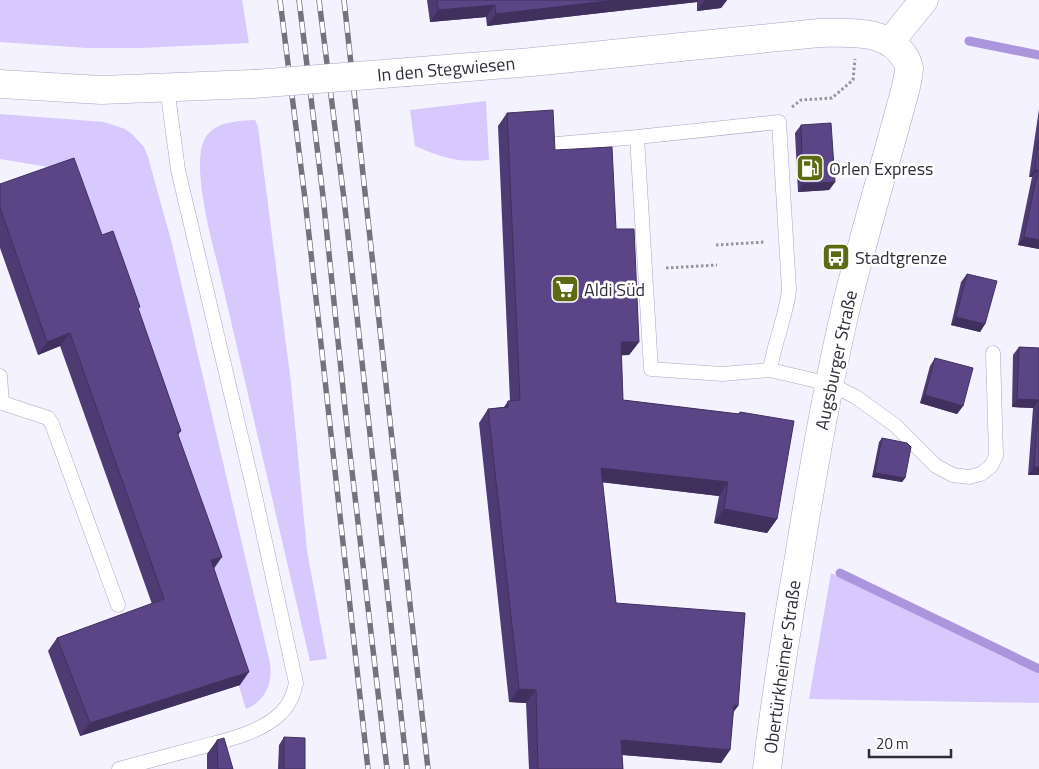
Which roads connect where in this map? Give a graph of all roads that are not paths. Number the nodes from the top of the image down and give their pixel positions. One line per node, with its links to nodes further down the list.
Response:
1 (924, 0): 2 (main road)
2 (890, 42): 4 (main road, In den Stegwiesen, bridge); 10 (main road, Augsburger Straße)
3 (5, 84): 4 (main road, In den Stegwiesen)
4 (167, 87): 14 (lane)
5 (637, 137): 6 (lane); 8 (lane); 8 (lane)
6 (557, 144)
7 (994, 353): 10 (lane)
8 (770, 370): 10 (lane)
9 (0, 376): 11 (lane)
10 (830, 384): 12 (main road, Augsburger Straße)
11 (1, 403): 13 (lane)
12 (797, 565): 15 (main road, Obertürkheimer Straße)
13 (118, 604)
14 (119, 769)
15 (767, 769)

